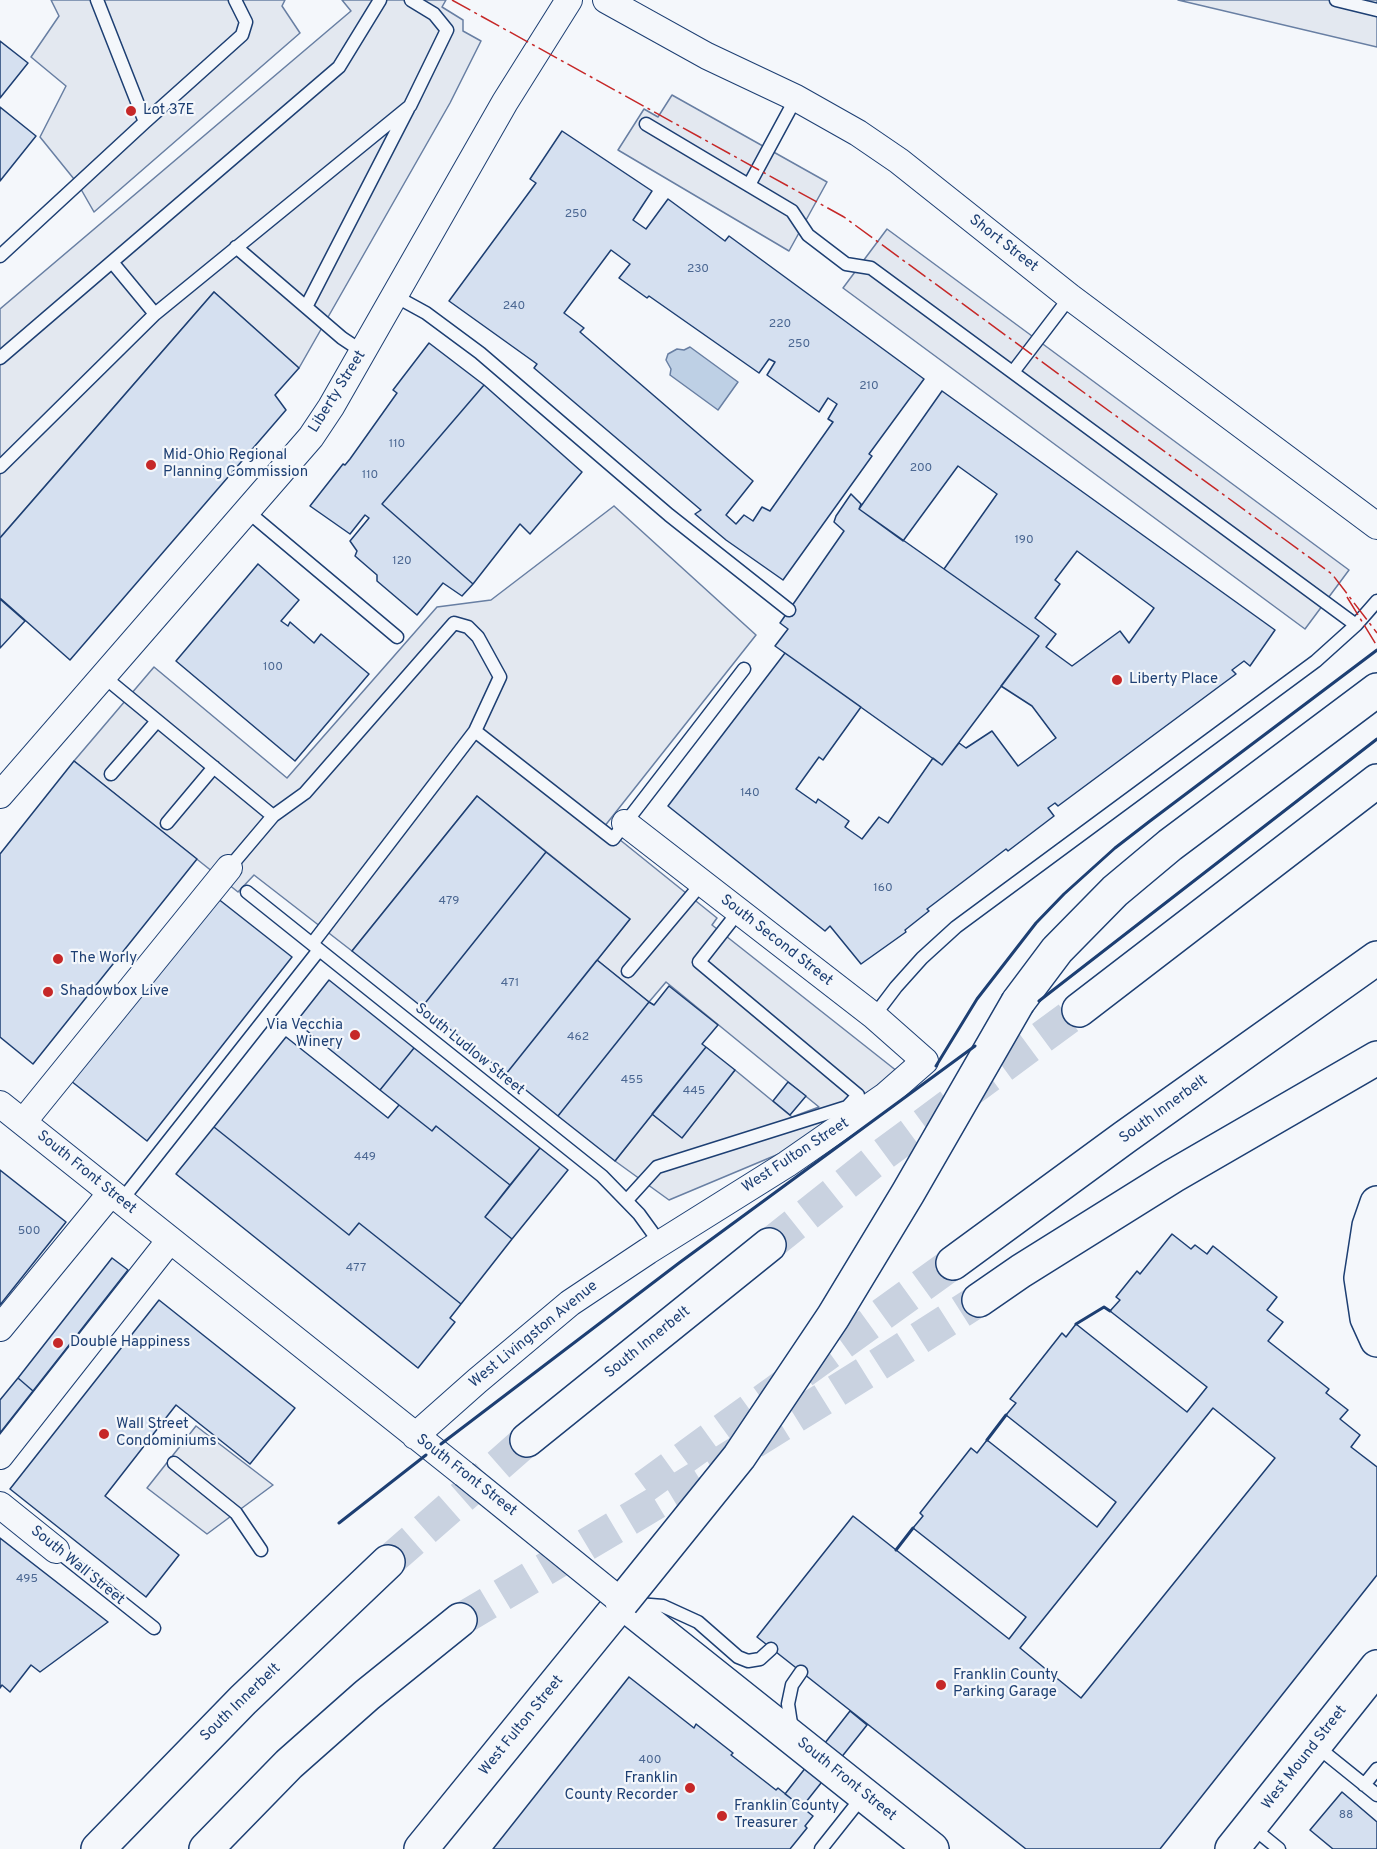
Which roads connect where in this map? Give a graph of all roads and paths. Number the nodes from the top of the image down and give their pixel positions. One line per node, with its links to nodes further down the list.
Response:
1 (96, 0): 11 (lane)
2 (235, 0): 11 (lane)
3 (380, 0): 16 (lane)
4 (411, 0): 10 (lane)
5 (569, 0): 17 (street, Liberty Street)
6 (606, 0): 9 (street, Short Street)
7 (1336, 0): 8 (lane)
8 (1377, 10)
9 (796, 98): 13 (lane); 18 (street, Short Street)
10 (410, 106): 14 (lane); 19 (lane)
11 (145, 122): 15 (lane)
12 (646, 124): 13 (lane)
13 (749, 185): 23 (lane)
14 (236, 247): 19 (lane); 20 (lane)
15 (0, 256)
16 (112, 262): 20 (lane); 22 (lane)
17 (394, 296): 21 (street, Liberty Street); 28 (lane)
18 (1070, 297): 23 (lane); 26 (street, Short Street)
19 (306, 307): 21 (lane)
20 (155, 314): 24 (lane)
21 (363, 352): 25 (street, Liberty Street)
22 (0, 358)
23 (1013, 372): 29 (lane)
24 (0, 466)
25 (247, 511): 30 (lane); 32 (street, Liberty Street)
26 (1377, 526)
27 (1377, 601): 29 (lane)
28 (789, 610)
29 (1356, 625): 51 (lane)
30 (397, 636)
31 (744, 669): 42 (lane)
32 (103, 676): 34 (lane); 39 (street, Liberty Street)
33 (1377, 690): 74 (main road, West Fulton Street, bridge)
34 (158, 721): 36 (lane); 37 (lane)
35 (475, 731): 40 (lane); 42 (lane); 47 (lane)
36 (214, 767): 40 (lane); 41 (lane)
37 (111, 774)
38 (1377, 781): 50 (main road)
39 (0, 795)
40 (273, 816): 43 (lane)
41 (167, 823)
42 (625, 823): 44 (street, South Second Street)
43 (229, 868): 55 (street)
44 (702, 883): 46 (street, South Second Street); 49 (lane)
45 (247, 892): 47 (lane, South Ludlow Street)
46 (739, 911): 51 (street, South Second Street); 57 (lane)
47 (315, 947): 56 (lane); 57 (lane, South Ludlow Street)
48 (1377, 958): 62 (main road, South Innerbelt)
49 (628, 971)
50 (1079, 1010)
51 (874, 1016): 53 (street, South Second Street)
52 (1377, 1058): 63 (main road)
53 (925, 1061): 60 (street, West Fulton Street)
54 (0, 1104): 55 (street, South Front Street)
55 (23, 1122): 56 (street, South Front Street)
56 (116, 1197): 59 (street, South Front Street); 64 (street)
57 (627, 1200): 60 (lane, South Ludlow Street)
58 (1377, 1203): 65 (main road)
59 (170, 1240): 66 (street, South Front Street); 68 (street)
60 (660, 1243): 66 (street, West Livingston Avenue)
61 (769, 1245): 67 (main road, South Innerbelt)
62 (953, 1263)
63 (979, 1300)
64 (0, 1328)
65 (1377, 1340)
66 (415, 1436): 74 (street, South Front Street, bridge)
67 (527, 1440)
68 (0, 1456)
69 (174, 1463): 72 (lane)
70 (0, 1504): 71 (street, South Wall Street)
71 (56, 1550): 76 (lane, South Wall Street)
72 (261, 1550)
73 (388, 1562): 87 (main road, South Innerbelt)
74 (622, 1602): 77 (lane); 80 (main road, South Front Street); 89 (main road, West Fulton Street)
75 (460, 1620): 88 (main road)
76 (154, 1628)
77 (771, 1649)
78 (1377, 1667): 81 (main road, West Mound Street)
79 (801, 1672): 80 (lane)
80 (793, 1737): 85 (main road, South Front Street)
81 (1315, 1744): 83 (lane); 86 (main road, West Mound Street)
82 (1377, 1768): 83 (lane)
83 (1364, 1785): 84 (lane)
84 (1377, 1795)
85 (864, 1796): 90 (lane); 91 (main road, South Front Street)
86 (1242, 1837): 92 (lane)
87 (98, 1849)
88 (206, 1849)
89 (421, 1849)
90 (821, 1849)
91 (932, 1849)
92 (1279, 1849)

